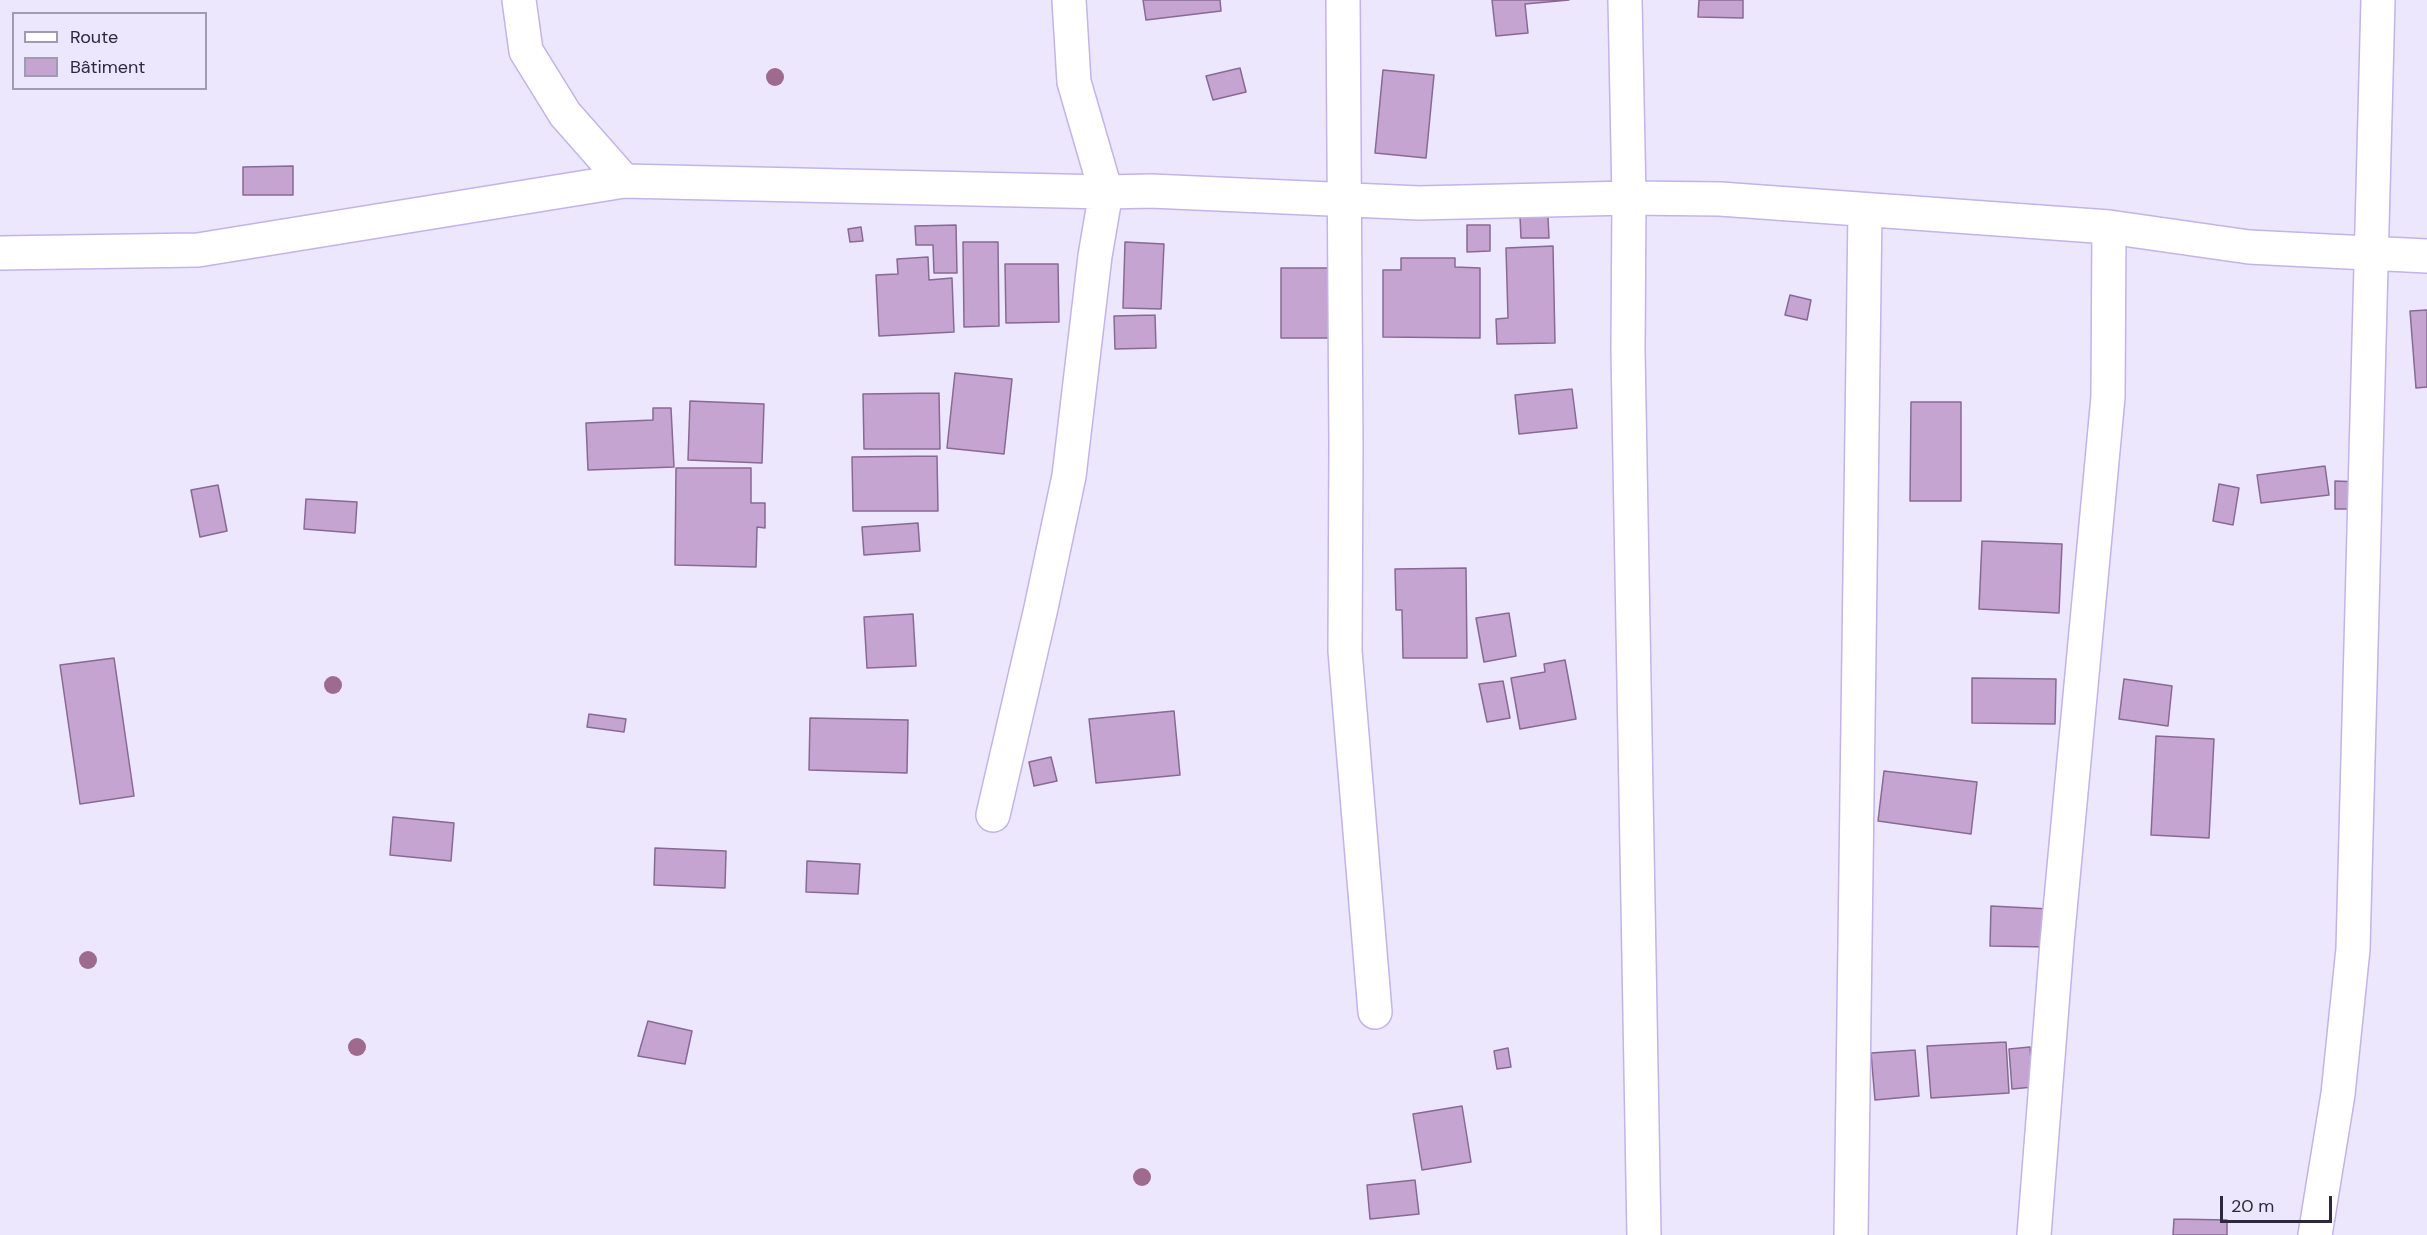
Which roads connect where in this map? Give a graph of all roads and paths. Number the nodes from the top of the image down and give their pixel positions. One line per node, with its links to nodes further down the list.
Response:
1 (519, 0): 6 (street)
2 (1068, 0): 7 (street)
3 (1343, 0): 8 (street)
4 (1625, 0): 9 (street)
5 (2378, 0): 13 (street)
6 (624, 181): 7 (street); 12 (street)
7 (1106, 192): 8 (street); 15 (street)
8 (1344, 198): 9 (street); 16 (street)
9 (1629, 198): 10 (street); 17 (street)
10 (1865, 210): 11 (street); 18 (street)
11 (2109, 227): 13 (street); 19 (street)
12 (0, 253)
13 (2371, 254): 14 (street); 20 (street)
14 (2427, 256)
15 (993, 815)
16 (1375, 1012)
17 (1644, 1235)
18 (1851, 1235)
19 (2034, 1235)
20 (2315, 1235)

